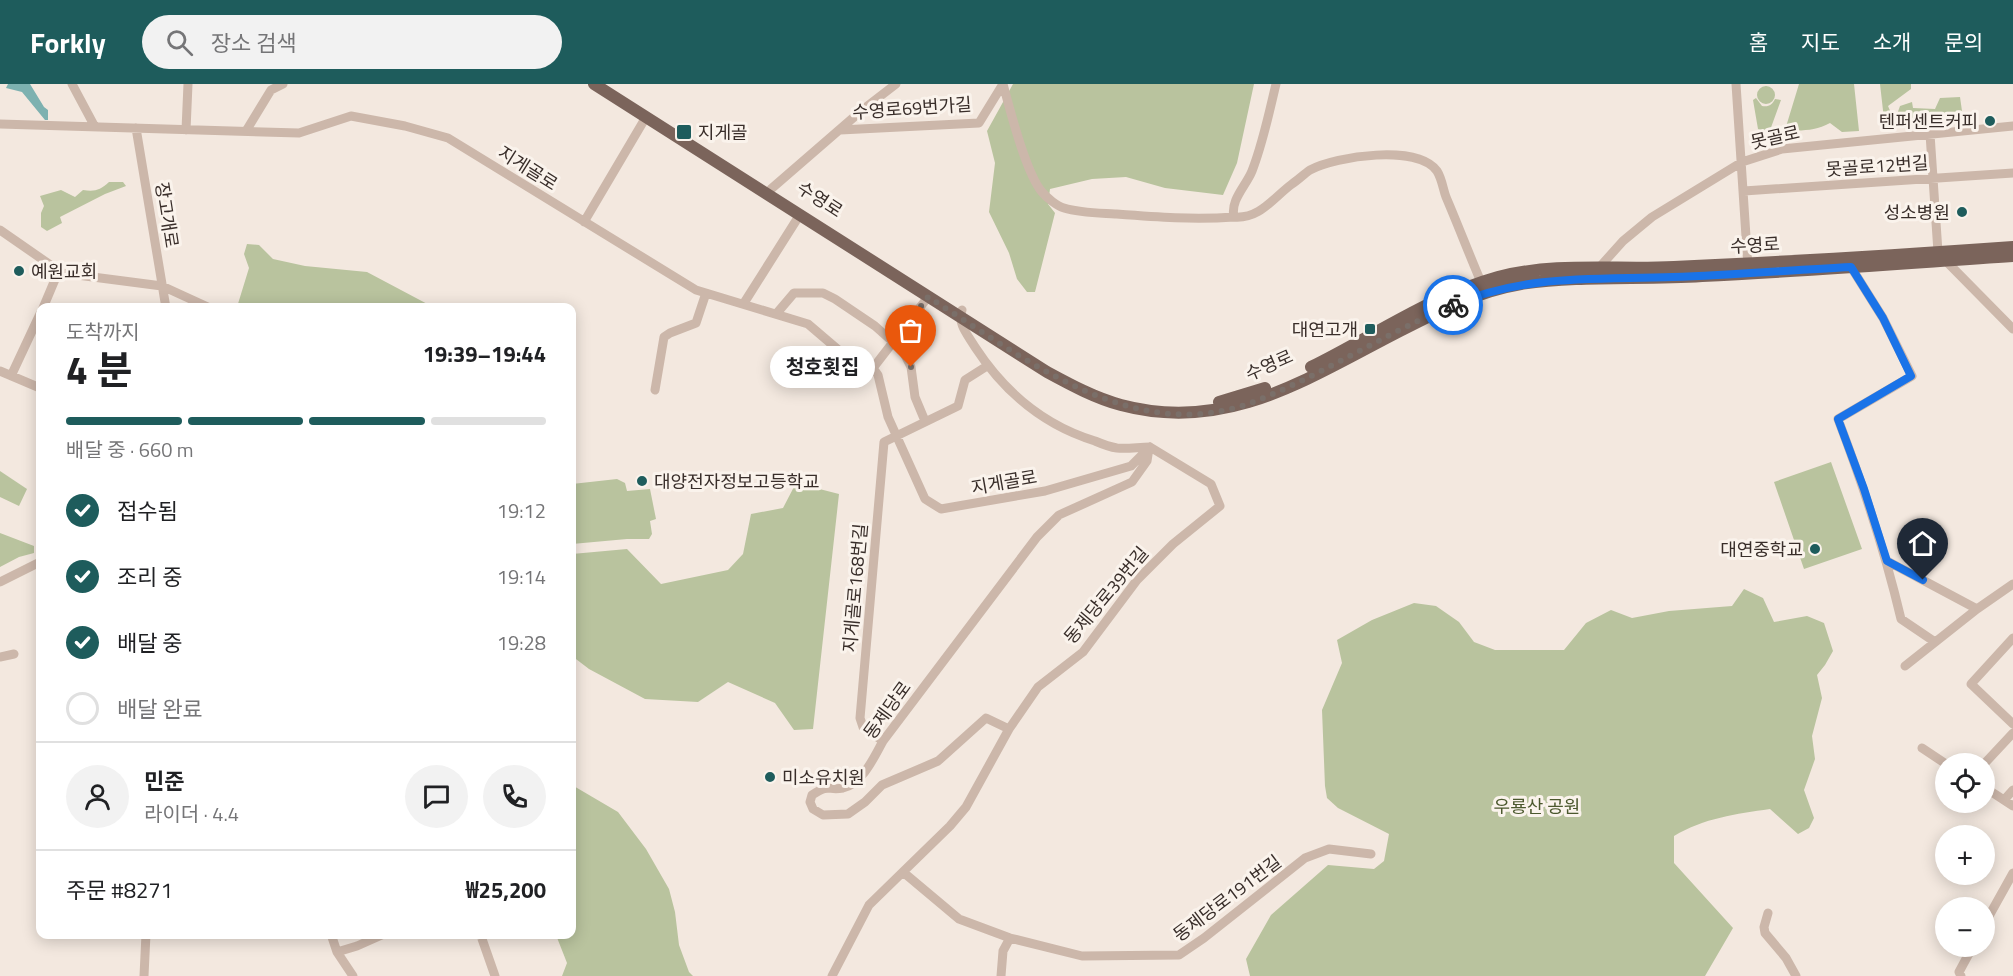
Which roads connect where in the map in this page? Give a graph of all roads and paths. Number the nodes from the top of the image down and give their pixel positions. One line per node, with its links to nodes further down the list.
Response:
1 (72, 84): 13 (street)
2 (188, 84): 15 (street)
3 (283, 84): 17 (street)
4 (594, 84): 10 (main road, 수영로)
5 (608, 84): 22 (main road, 수영로)
6 (896, 84): 16 (street)
7 (1003, 84): 16 (street, 수영로69번가길); 25 (street)
8 (1276, 84): 25 (street)
9 (1736, 84): 19 (street)
10 (646, 117): 24 (main road, 수영로); 26 (street)
11 (0, 124): 13 (street, 지게골로)
12 (2013, 126): 18 (street, 못골로)
13 (95, 127): 14 (street, 지게골로)
14 (136, 128): 15 (street, 지게골로); 37 (street, 장고개로)
15 (186, 130): 17 (street, 지게골로)
16 (840, 130): 22 (street)
17 (246, 131): 26 (street, 지게골로)
18 (1930, 134): 19 (street, 못골로); 21 (street)
19 (1742, 162): 23 (street); 32 (street, 못골로)
20 (2013, 173): 21 (street, 못골로12번길)
21 (1933, 179): 23 (street, 못골로12번길); 29 (street)
22 (771, 189): 45 (main road, 수영로)
23 (1744, 191): 33 (street)
24 (800, 216): 39 (main road, 수영로); 43 (street, 수영로)
25 (1234, 217): 36 (street)
26 (584, 222): 38 (street, 지게골로)
27 (0, 230): 34 (street)
28 (2013, 247): 29 (main road, 수영로)
29 (1941, 256): 30 (main road, 수영로); 31 (main road, 수영로); 33 (main road, 수영로); 46 (street)
30 (2013, 256)
31 (1851, 267): 33 (main road, 수영로); 59 (street)
32 (1599, 268): 33 (main road, 수영로); 35 (street, 못골로); 36 (main road, 수영로)
33 (1748, 268): 35 (main road, 수영로)
34 (59, 270): 37 (street); 40 (street)
35 (1584, 279): 45 (main road, 수영로)
36 (1481, 282): 45 (main road, 수영로)
37 (162, 286): 41 (street, 장고개로); 42 (street)
38 (706, 293): 43 (street, 지게골로); 55 (street)
39 (928, 297): 45 (main road, 수영로); 49 (street)
40 (45, 303)
41 (165, 303)
42 (194, 303)
43 (744, 303): 44 (street, 지게골로)
44 (777, 313): 49 (street); 51 (street, 지게골로)
45 (961, 314): 50 (street)
46 (2009, 319): 48 (street)
47 (36, 323): 53 (street)
48 (2013, 328)
49 (894, 342): 51 (street); 56 (street)
50 (987, 366): 56 (street); 58 (street)
51 (873, 368): 57 (street, 지게골로)
52 (0, 370): 53 (street)
53 (11, 376): 54 (street)
54 (36, 386)
55 (655, 390)
56 (925, 421): 57 (street)
57 (896, 436): 58 (street, 지게골로); 72 (street, 지게골로168번길)
58 (1150, 447): 70 (street, 동제당로39번길); 72 (street, 동제당로)
59 (1887, 561): 63 (street); 65 (street)
60 (36, 564): 61 (street)
61 (0, 582)
62 (2013, 584): 63 (street)
63 (1977, 609): 65 (street)
64 (2013, 638): 69 (street)
65 (1935, 642): 68 (street)
66 (14, 654): 67 (street)
67 (0, 657)
68 (1905, 666)
69 (2013, 724)
70 (1009, 729): 72 (street, 동제당로); 81 (street)
71 (2013, 733): 74 (street)
72 (883, 741)
73 (1922, 748): 75 (street)
74 (1994, 753)
75 (1935, 757)
76 (2013, 790): 78 (street)
77 (1995, 794): 78 (street)
78 (2004, 800): 79 (street)
79 (2013, 806)
80 (1371, 854): 85 (street, 동제당로191번길)
81 (903, 872): 85 (street, 동제당로191번길); 96 (street)
82 (2013, 873): 83 (street)
83 (1995, 905)
84 (1768, 913): 98 (street)
85 (1010, 938): 97 (street)
86 (146, 939): 93 (street)
87 (333, 939): 90 (street)
88 (373, 939): 90 (street)
89 (482, 939): 95 (street)
90 (337, 952): 94 (street)
91 (1968, 957): 92 (street)
92 (1960, 974)
93 (144, 976)
94 (353, 976)
95 (495, 976)
96 (832, 976)
97 (1001, 976)
98 (1796, 976)

